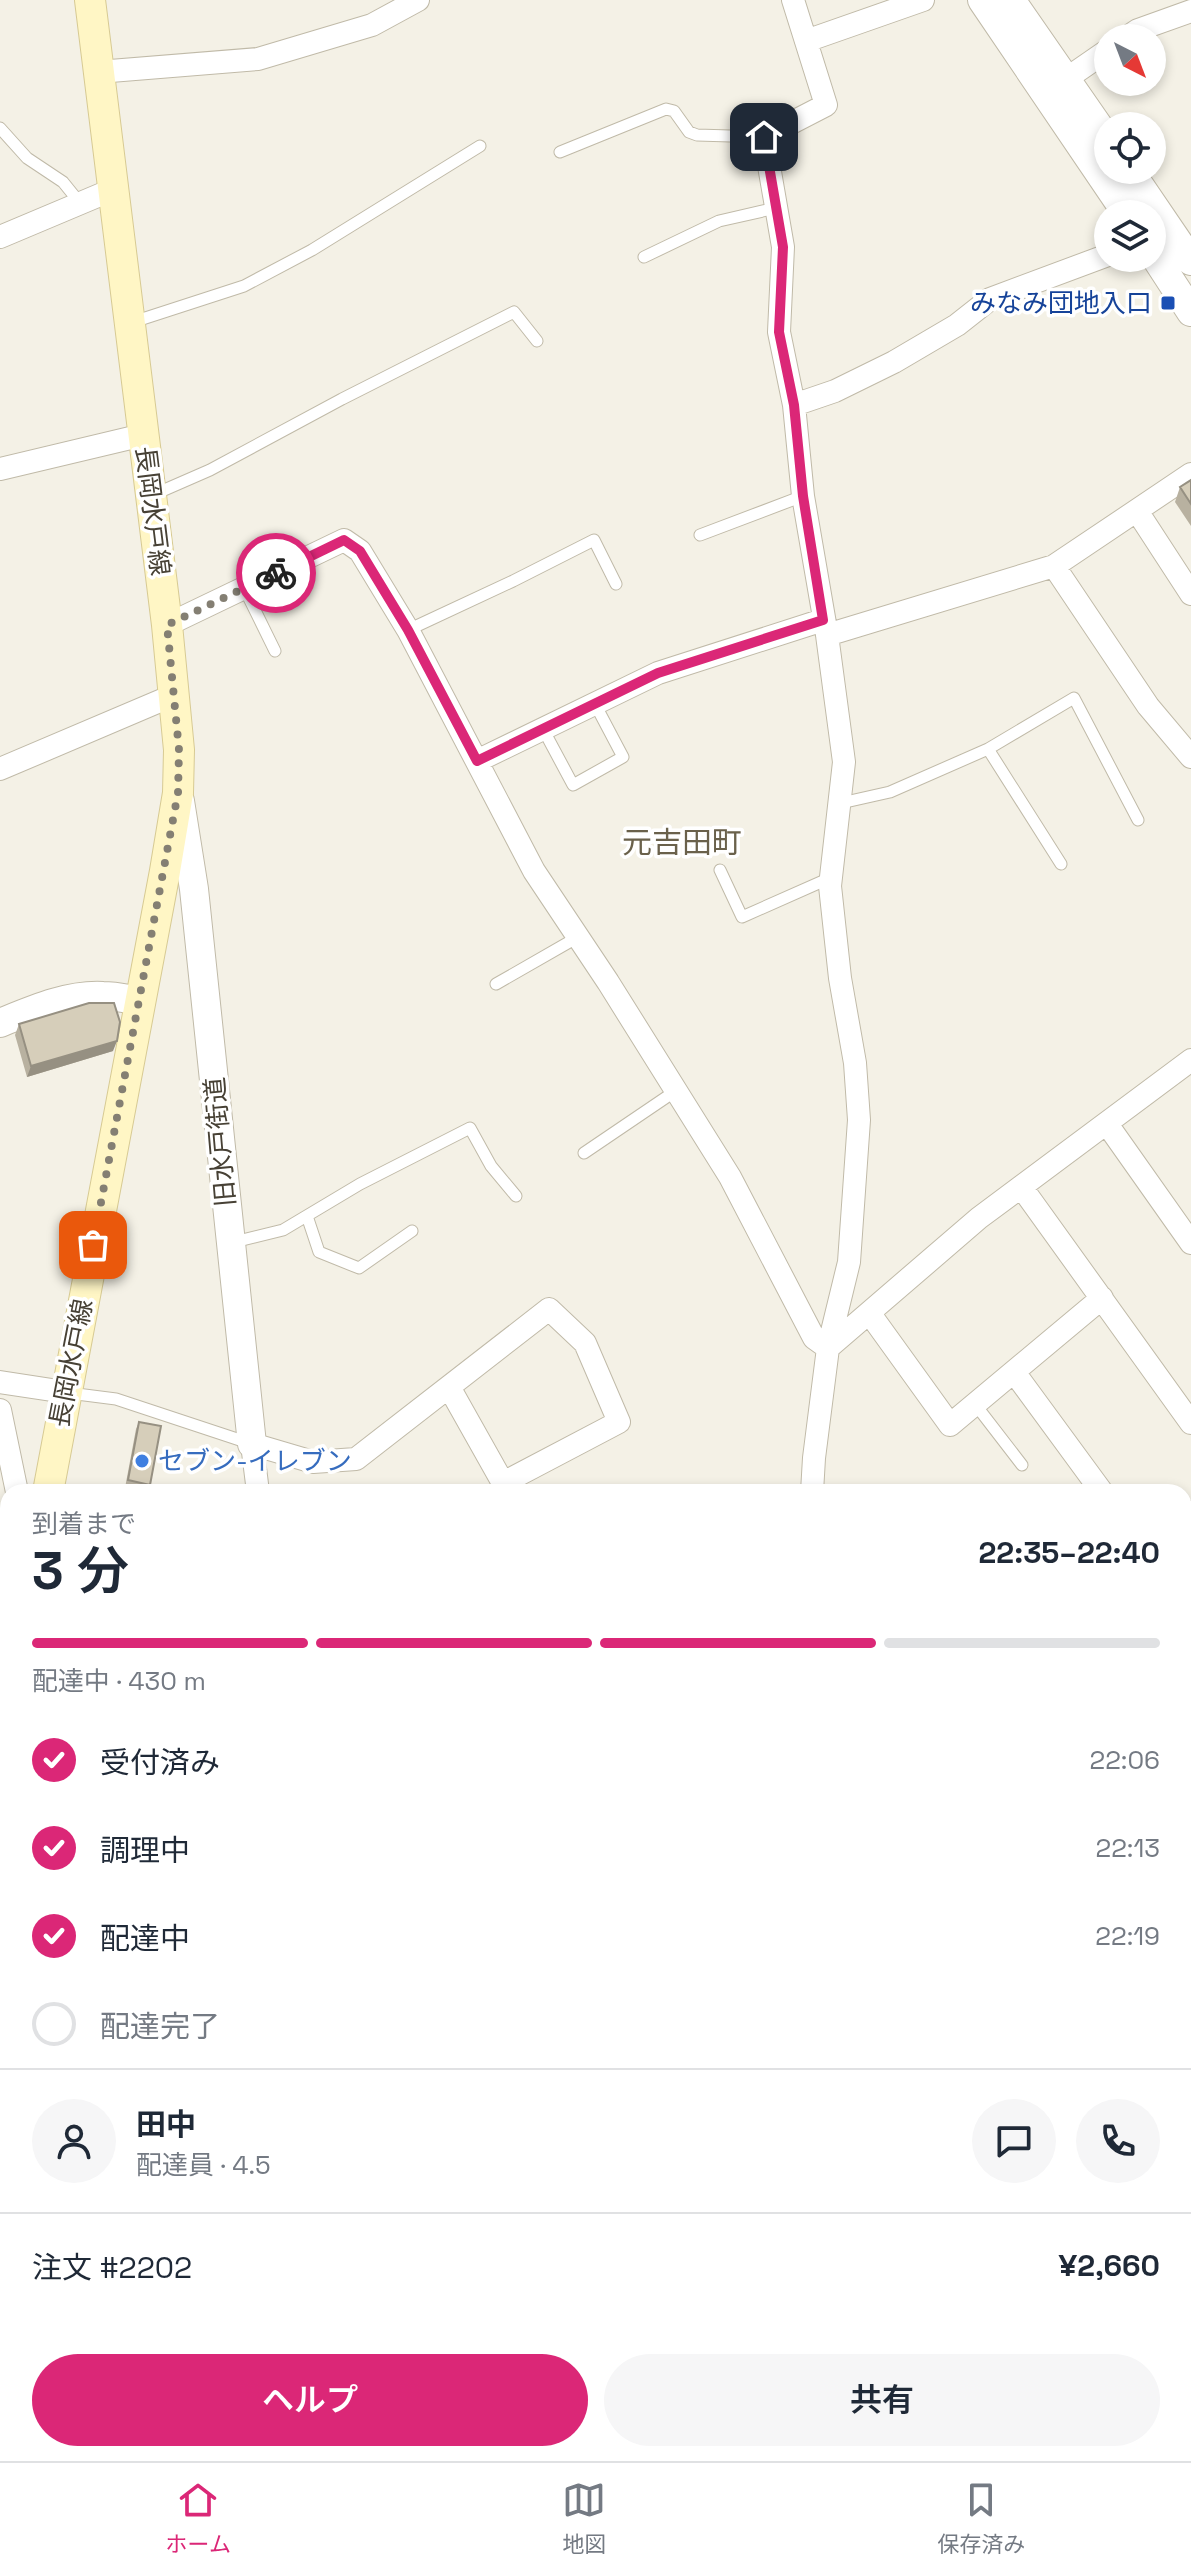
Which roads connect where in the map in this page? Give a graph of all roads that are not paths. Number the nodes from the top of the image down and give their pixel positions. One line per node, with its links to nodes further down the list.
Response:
1 (90, 0): 11 (main road, 長岡水戸線)
2 (418, 0): 11 (street)
3 (793, 0): 9 (street)
4 (923, 0): 9 (street)
5 (982, 0): 20 (street)
6 (1011, 0): 12 (street)
7 (1191, 11): 8 (street)
8 (1155, 24)
9 (806, 41): 15 (street)
10 (1094, 60): 12 (street)
11 (98, 72): 19 (main road, 長岡水戸線)
12 (1066, 79): 13 (street)
13 (1094, 120)
14 (0, 128): 21 (lane)
15 (764, 137): 17 (lane); 22 (street)
16 (480, 146): 29 (lane)
17 (560, 152)
18 (1139, 184): 26 (street)
19 (114, 189): 21 (street); 29 (main road, 長岡水戸線)
20 (1118, 200)
21 (81, 204): 23 (street)
22 (776, 208): 24 (lane); 31 (street)
23 (0, 237)
24 (644, 257)
25 (1094, 260): 31 (street)
26 (1191, 261)
27 (1165, 272): 28 (street)
28 (1191, 312)
29 (129, 323): 32 (main road, 長岡水戸線)
30 (537, 341): 35 (lane)
31 (794, 405): 36 (street)
32 (143, 435): 33 (street); 35 (main road, 長岡水戸線)
33 (0, 469)
34 (1191, 474): 37 (street)
35 (151, 496): 43 (main road, 長岡水戸線)
36 (803, 496): 38 (lane); 44 (street)
37 (1137, 511): 39 (street); 42 (street)
38 (700, 535)
39 (1054, 566): 44 (street); 51 (street)
40 (616, 584): 45 (lane)
41 (244, 588): 43 (street); 45 (street); 46 (lane)
42 (1191, 594)
43 (167, 625): 47 (main road, 長岡水戸線)
44 (825, 628): 48 (street); 55 (street)
45 (408, 630): 52 (street)
46 (275, 651)
47 (174, 695): 53 (street); 54 (main road, 長岡水戸線)
48 (595, 704): 49 (street); 49 (lane)
49 (543, 729): 52 (street)
50 (988, 749): 55 (lane); 56 (lane); 57 (lane)
51 (1191, 757)
52 (477, 761): 60 (street)
53 (0, 769)
54 (178, 793): 62 (main road, 長岡水戸線); 72 (street, 旧水戸街道)
55 (841, 803): 59 (street)
56 (1138, 820)
57 (1061, 864)
58 (720, 870): 59 (lane)
59 (831, 878): 76 (street)
60 (578, 937): 61 (lane); 65 (street)
61 (496, 984)
62 (141, 1001): 63 (street); 80 (main road, 長岡水戸線)
63 (0, 1023)
64 (1191, 1060): 66 (street)
65 (674, 1092): 67 (lane); 76 (street)
66 (1107, 1124): 68 (street); 73 (street)
67 (584, 1153)
68 (1022, 1188): 74 (street); 75 (street)
69 (516, 1196): 70 (lane)
70 (307, 1216): 71 (lane); 72 (lane)
71 (412, 1231)
72 (229, 1243): 84 (street, 旧水戸街道)
73 (1191, 1243)
74 (1102, 1298): 77 (street); 83 (street)
75 (870, 1314): 76 (street); 81 (street)
76 (828, 1348): 89 (street)
77 (1014, 1372): 81 (street); 90 (street)
78 (0, 1382): 80 (street)
79 (449, 1387): 79 (street); 84 (street)
80 (65, 1392): 84 (lane); 87 (main road, 長岡水戸線)
81 (975, 1404): 85 (lane)
82 (0, 1410): 86 (street)
83 (1188, 1411)
84 (252, 1444): 88 (street, 旧水戸街道)
85 (1022, 1465)
86 (11, 1482)
87 (49, 1484)
88 (257, 1484)
89 (812, 1484)
90 (1096, 1484)

